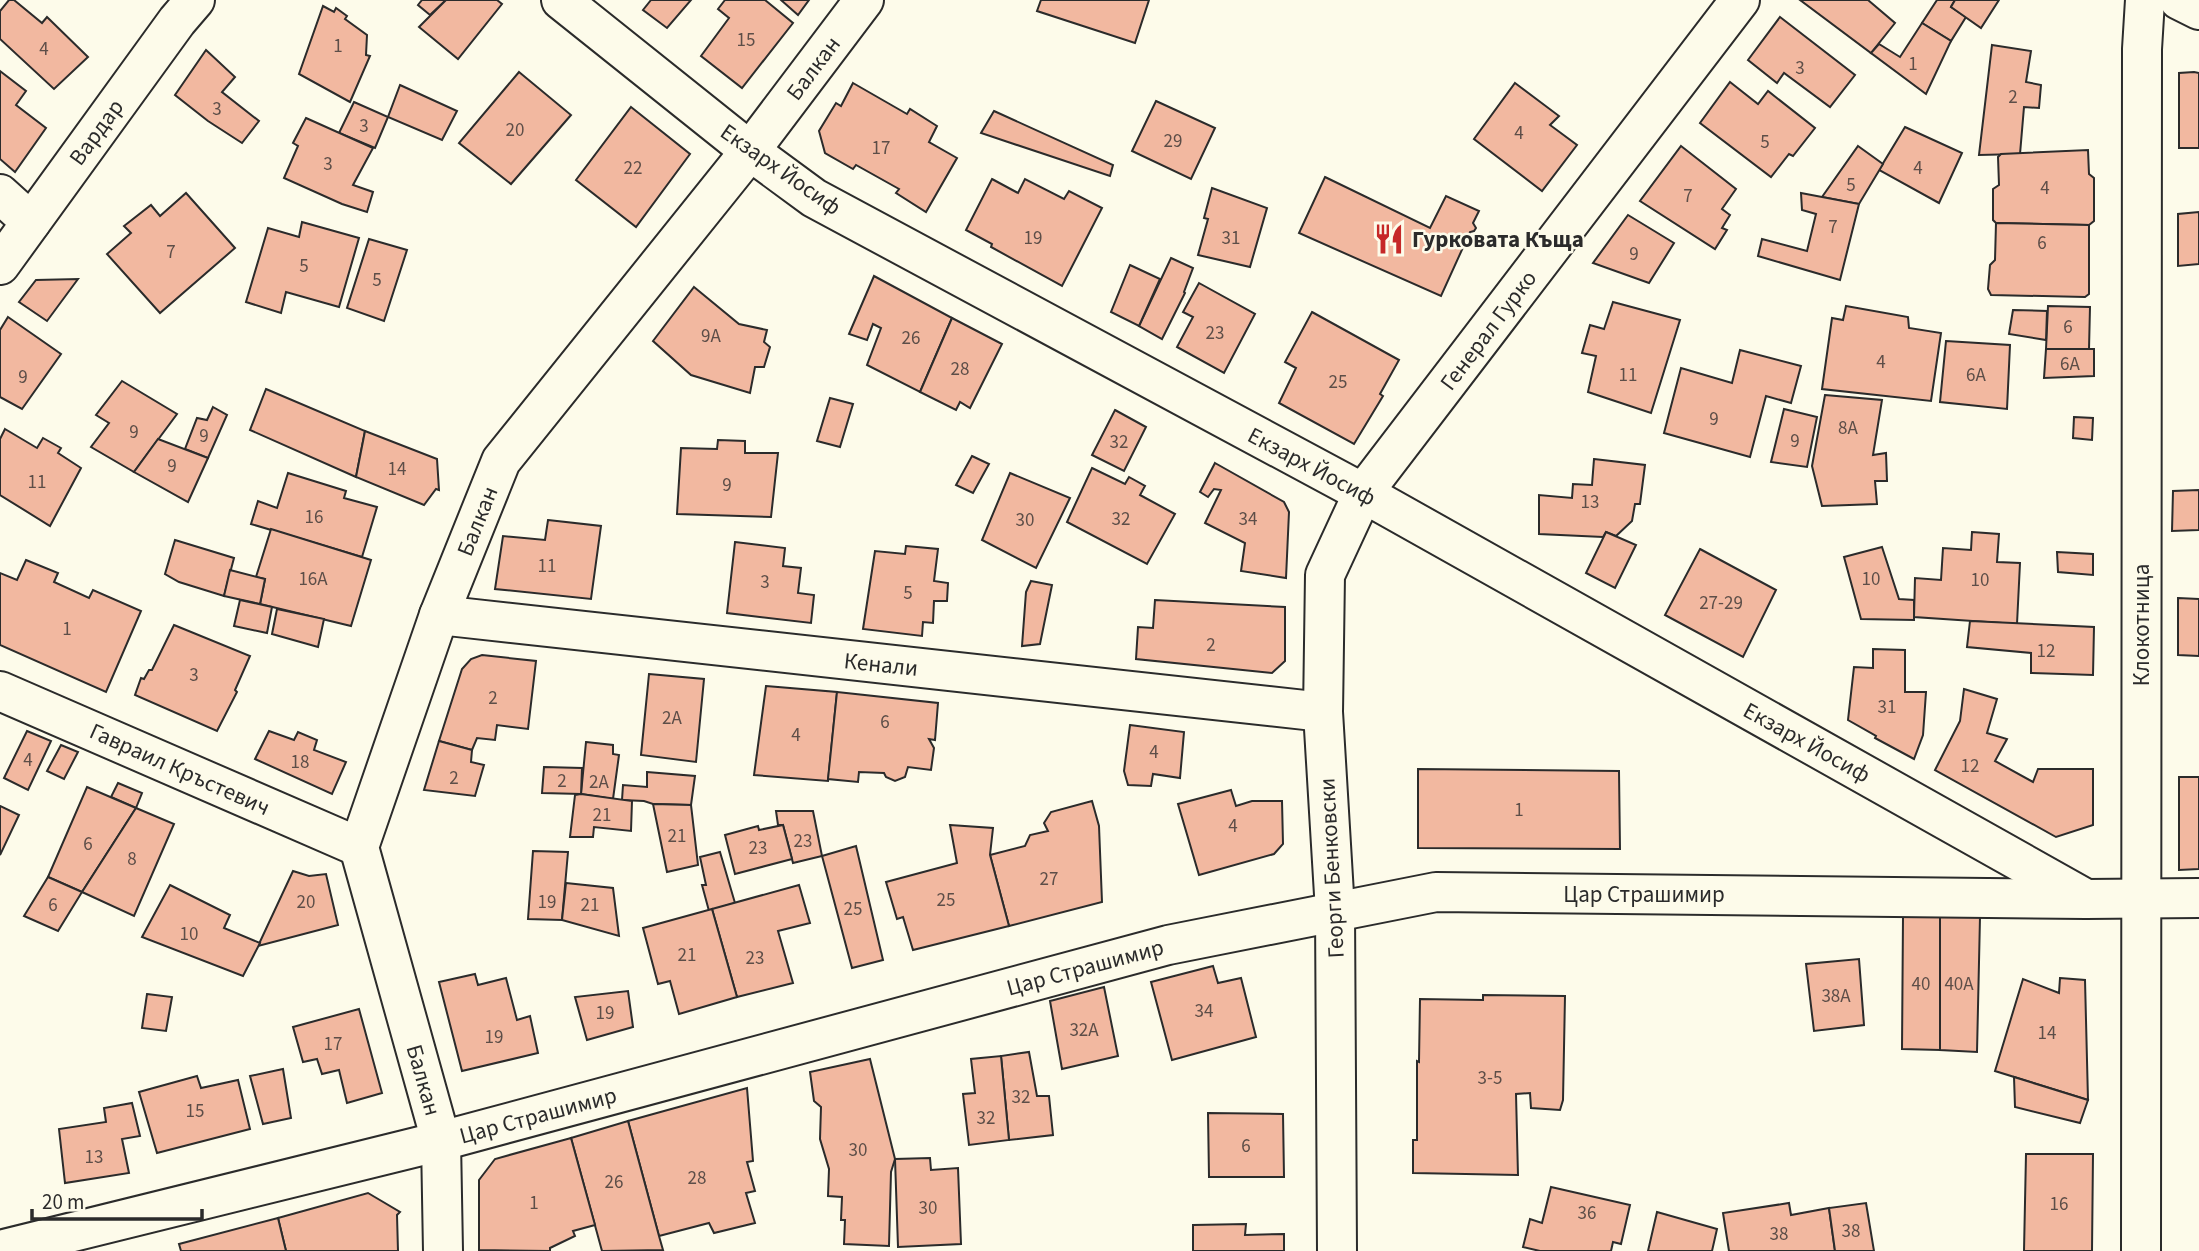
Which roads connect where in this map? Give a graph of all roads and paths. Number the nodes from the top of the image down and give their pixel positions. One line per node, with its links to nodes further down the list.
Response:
1 (195, 0): 10 (street, Вардар)
2 (561, 0): 8 (street, Екзарх Йосиф)
3 (864, 0): 8 (street, Балкан)
4 (1740, 0): 12 (street, Генерал Гурко)
5 (2145, 0): 19 (street, Клокотница)
6 (2179, 0): 7 (street)
7 (2199, 10)
8 (750, 151): 12 (street, Екзарх Йосиф); 13 (street, Балкан)
9 (0, 194): 10 (street)
10 (31, 222): 11 (street, Вардар)
11 (0, 265)
12 (1363, 493): 15 (street, Георги Бенковски); 18 (street, Екзарх Йосиф)
13 (439, 615): 15 (street, Кенали); 16 (street, Балкан)
14 (0, 691): 16 (street, Гавраил Кръстевич)
15 (1323, 712): 20 (street, Георги Бенковски)
16 (359, 848): 21 (street, Балкан)
17 (2199, 898): 19 (street, Цар Страшимир)
18 (2086, 899): 19 (street, Цар Страшимир); 20 (street, Цар Страшимир)
19 (2140, 899): 25 (street, Клокотница)
20 (1335, 911): 21 (street, Цар Страшимир); 24 (street, Георги Бенковски)
21 (441, 1141): 22 (street, Цар Страшимир); 23 (street, Балкан)
22 (0, 1250)
23 (443, 1251)
24 (1337, 1251)
25 (2141, 1251)

